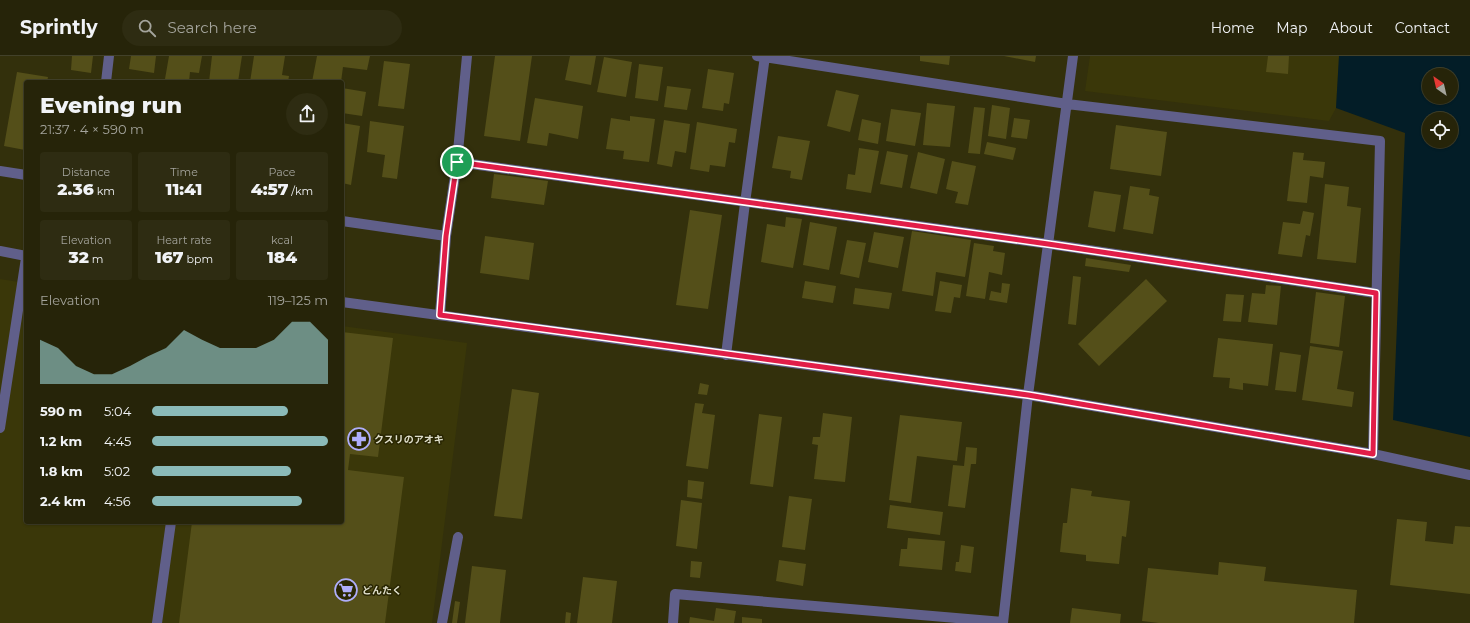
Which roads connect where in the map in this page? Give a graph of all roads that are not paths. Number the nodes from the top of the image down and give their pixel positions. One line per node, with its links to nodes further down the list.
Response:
1 (109, 56): 5 (street)
2 (467, 56): 7 (street)
3 (762, 56): 6 (street); 10 (street)
4 (1073, 56): 6 (street)
5 (106, 80)
6 (1067, 104): 13 (street); 17 (street)
7 (457, 162): 10 (street); 12 (street)
8 (0, 171): 9 (street)
9 (24, 175)
10 (745, 203): 13 (street); 20 (street)
11 (344, 221): 12 (street)
12 (446, 236): 19 (street)
13 (1048, 244): 17 (street); 21 (street)
14 (0, 251): 15 (street)
15 (24, 257)
16 (24, 270): 22 (street)
17 (1376, 293): 23 (street)
18 (344, 302): 19 (street)
19 (440, 315): 20 (street)
20 (726, 354): 21 (street)
21 (1028, 395): 23 (street); 27 (street)
22 (0, 428)
23 (1373, 454): 24 (street)
24 (1470, 475)
25 (171, 524): 28 (street)
26 (458, 537): 29 (street)
27 (1003, 622): 30 (street)
28 (157, 623)
29 (442, 623)
30 (673, 623)

